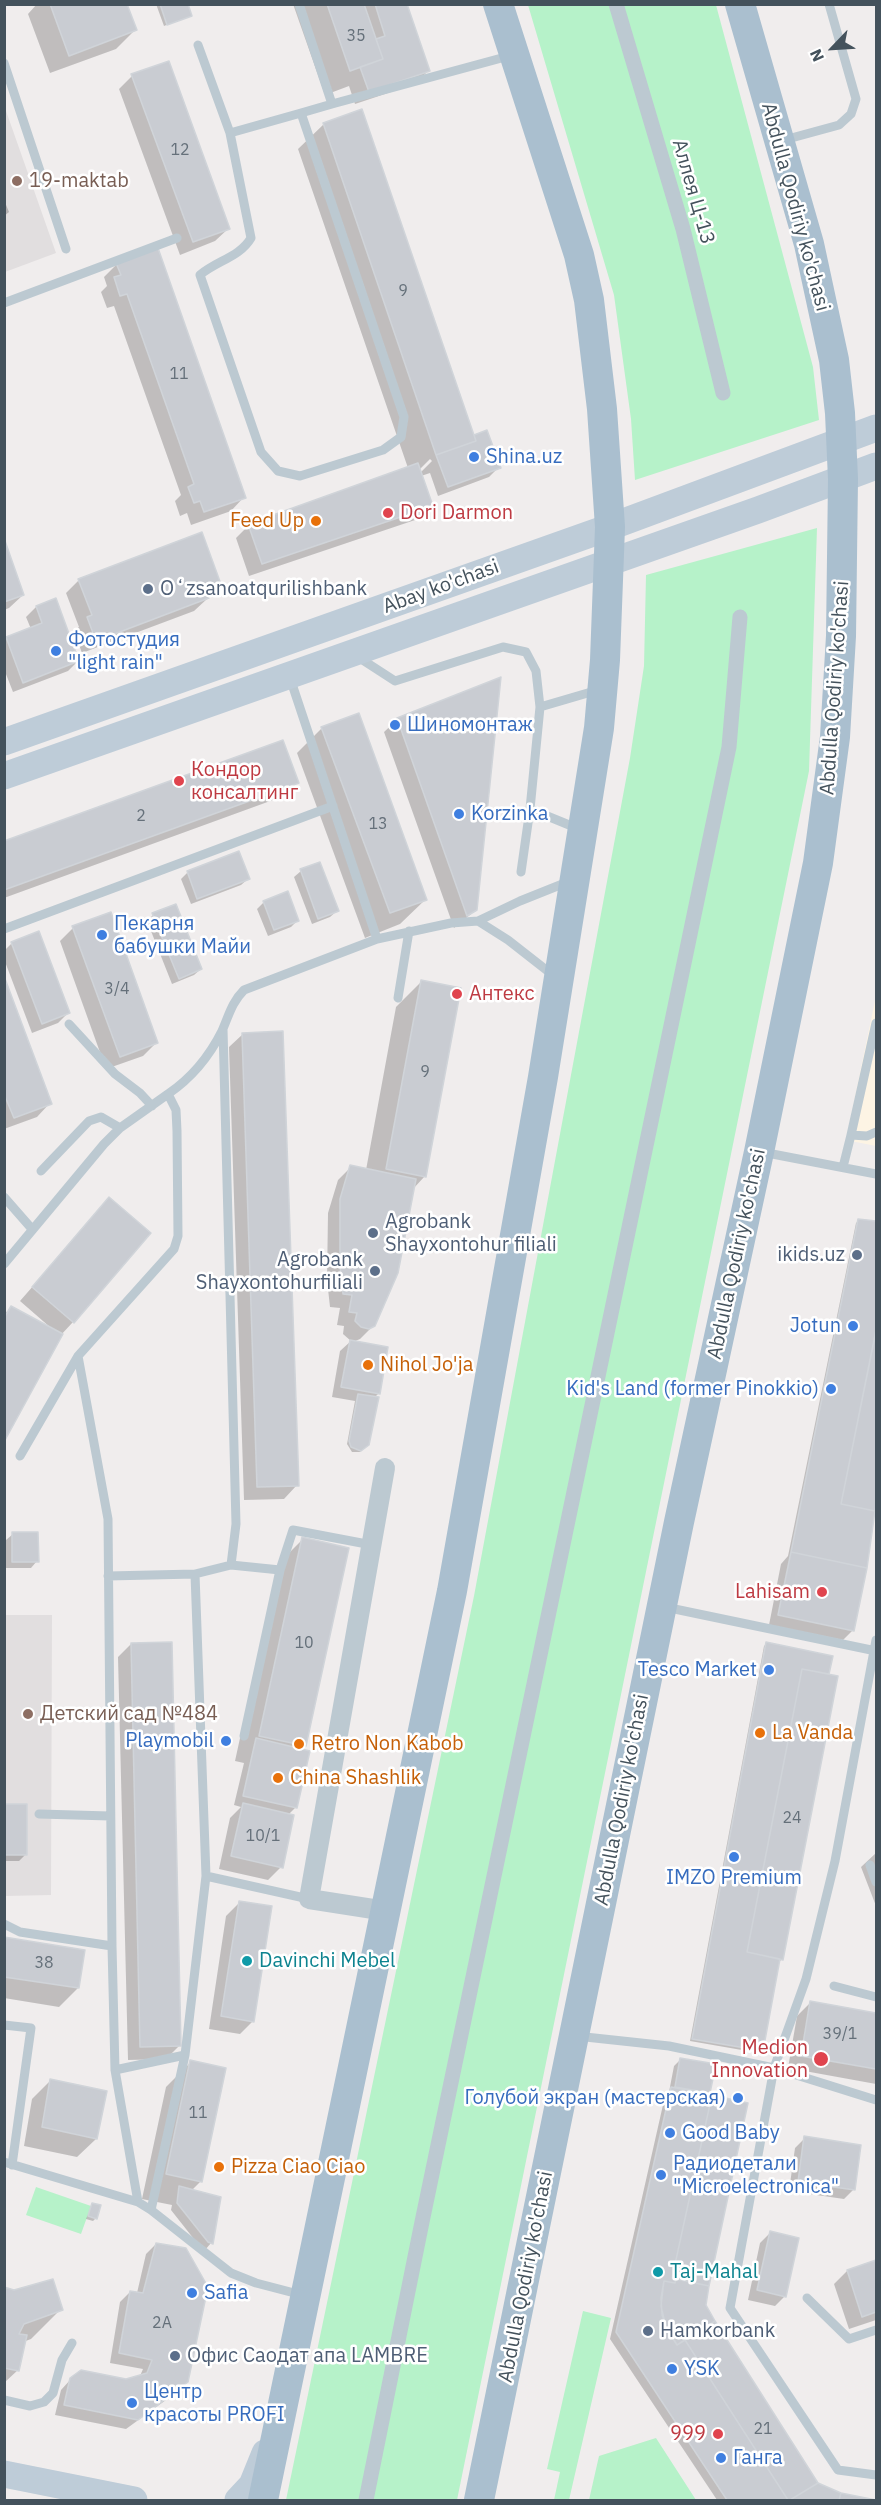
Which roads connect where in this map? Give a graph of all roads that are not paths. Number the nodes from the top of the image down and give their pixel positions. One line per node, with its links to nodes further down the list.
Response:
1 (298, 4): 9 (lane)
2 (498, 4): 7 (main road)
3 (616, 4): 16 (street, Аллея Ц-13)
4 (740, 4): 12 (main road, Abdulla Qodiriy ko'chasi)
5 (829, 4): 12 (lane)
6 (198, 45): 11 (lane)
7 (515, 54): 9 (lane); 21 (main road)
8 (4, 63): 14 (lane)
9 (332, 104): 10 (lane)
10 (301, 113): 11 (lane); 11 (lane)
11 (230, 133)
12 (779, 141): 18 (main road, Abdulla Qodiriy ko'chasi)
13 (177, 237): 15 (lane)
14 (66, 249)
15 (4, 303)
16 (723, 393)
17 (876, 428): 18 (main road, Abay ko'chasi)
18 (841, 441): 20 (main road, Abdulla Qodiriy ko'chasi); 21 (main road, Abay ko'chasi)
19 (876, 466): 20 (main road, Abay ko'chasi)
20 (843, 479): 22 (main road, Abay ko'chasi); 49 (main road, Abdulla Qodiriy ko'chasi)
21 (610, 527): 22 (main road); 28 (main road, Abay ko'chasi)
22 (609, 563): 24 (main road, Abay ko'chasi); 26 (main road)
23 (740, 617): 99 (street)
24 (355, 654): 25 (main road, Abay ko'chasi); 27 (lane)
25 (289, 676): 29 (main road, Abay ko'chasi); 30 (lane)
26 (603, 688): 27 (lane); 32 (main road)
27 (540, 707): 31 (lane)
28 (4, 742)
29 (4, 776)
30 (333, 806): 36 (lane); 38 (lane)
31 (530, 809): 32 (lane); 33 (lane)
32 (584, 831): 34 (main road)
33 (521, 872)
34 (576, 878): 35 (lane); 39 (main road)
35 (478, 921): 37 (lane); 39 (lane)
36 (4, 929)
37 (409, 932): 38 (lane); 40 (lane)
38 (377, 939): 43 (lane)
39 (559, 981): 74 (main road)
40 (398, 998)
41 (876, 1023): 48 (lane)
42 (69, 1024): 45 (lane)
43 (223, 1029): 44 (lane); 60 (lane)
44 (168, 1094): 45 (lane); 56 (lane)
45 (152, 1107): 46 (lane)
46 (120, 1128): 51 (lane); 54 (lane)
47 (876, 1132): 48 (lane)
48 (851, 1135): 50 (lane)
49 (759, 1152): 50 (lane); 64 (main road, Abdulla Qodiriy ko'chasi)
50 (843, 1167): 52 (lane)
51 (41, 1171)
52 (876, 1174)
53 (4, 1197): 54 (lane)
54 (32, 1229): 55 (lane)
55 (4, 1264)
56 (78, 1356): 57 (lane); 63 (lane)
57 (20, 1456)
58 (385, 1468): 59 (street)
59 (372, 1545): 61 (lane); 73 (street)
60 (231, 1565): 61 (lane); 62 (lane)
61 (280, 1570): 67 (lane)
62 (195, 1574): 63 (lane); 71 (lane)
63 (108, 1576): 69 (lane)
64 (662, 1606): 66 (lane); 80 (main road, Abdulla Qodiriy ko'chasi)
65 (876, 1640): 66 (lane)
66 (875, 1651): 82 (lane)
67 (244, 1736)
68 (39, 1814): 69 (lane)
69 (110, 1816): 76 (lane)
70 (870, 1865): 72 (lane)
71 (206, 1876): 73 (lane); 81 (lane)
72 (876, 1882)
73 (309, 1899): 74 (street)
74 (386, 1911): 88 (main road)
75 (4, 1924): 76 (lane)
76 (112, 1946): 83 (lane)
77 (834, 1986): 78 (lane)
78 (876, 1997)
79 (4, 2025): 85 (lane)
80 (574, 2036): 82 (lane); 100 (main road, Abdulla Qodiriy ko'chasi)
81 (185, 2055): 83 (lane); 87 (lane)
82 (774, 2068): 84 (lane); 95 (lane)
83 (115, 2070): 86 (lane)
84 (876, 2100)
85 (8, 2163): 86 (lane)
86 (138, 2202): 87 (lane)
87 (151, 2210): 88 (lane)
88 (306, 2296): 93 (main road)
89 (807, 2298): 90 (lane)
90 (876, 2330)
91 (72, 2343): 92 (lane)
92 (4, 2400)
93 (281, 2416): 97 (main road); 98 (main road)
94 (4, 2474): 96 (main road)
95 (876, 2475)
96 (134, 2500)
97 (238, 2500)
98 (263, 2500)
99 (366, 2500)
100 (479, 2500)

